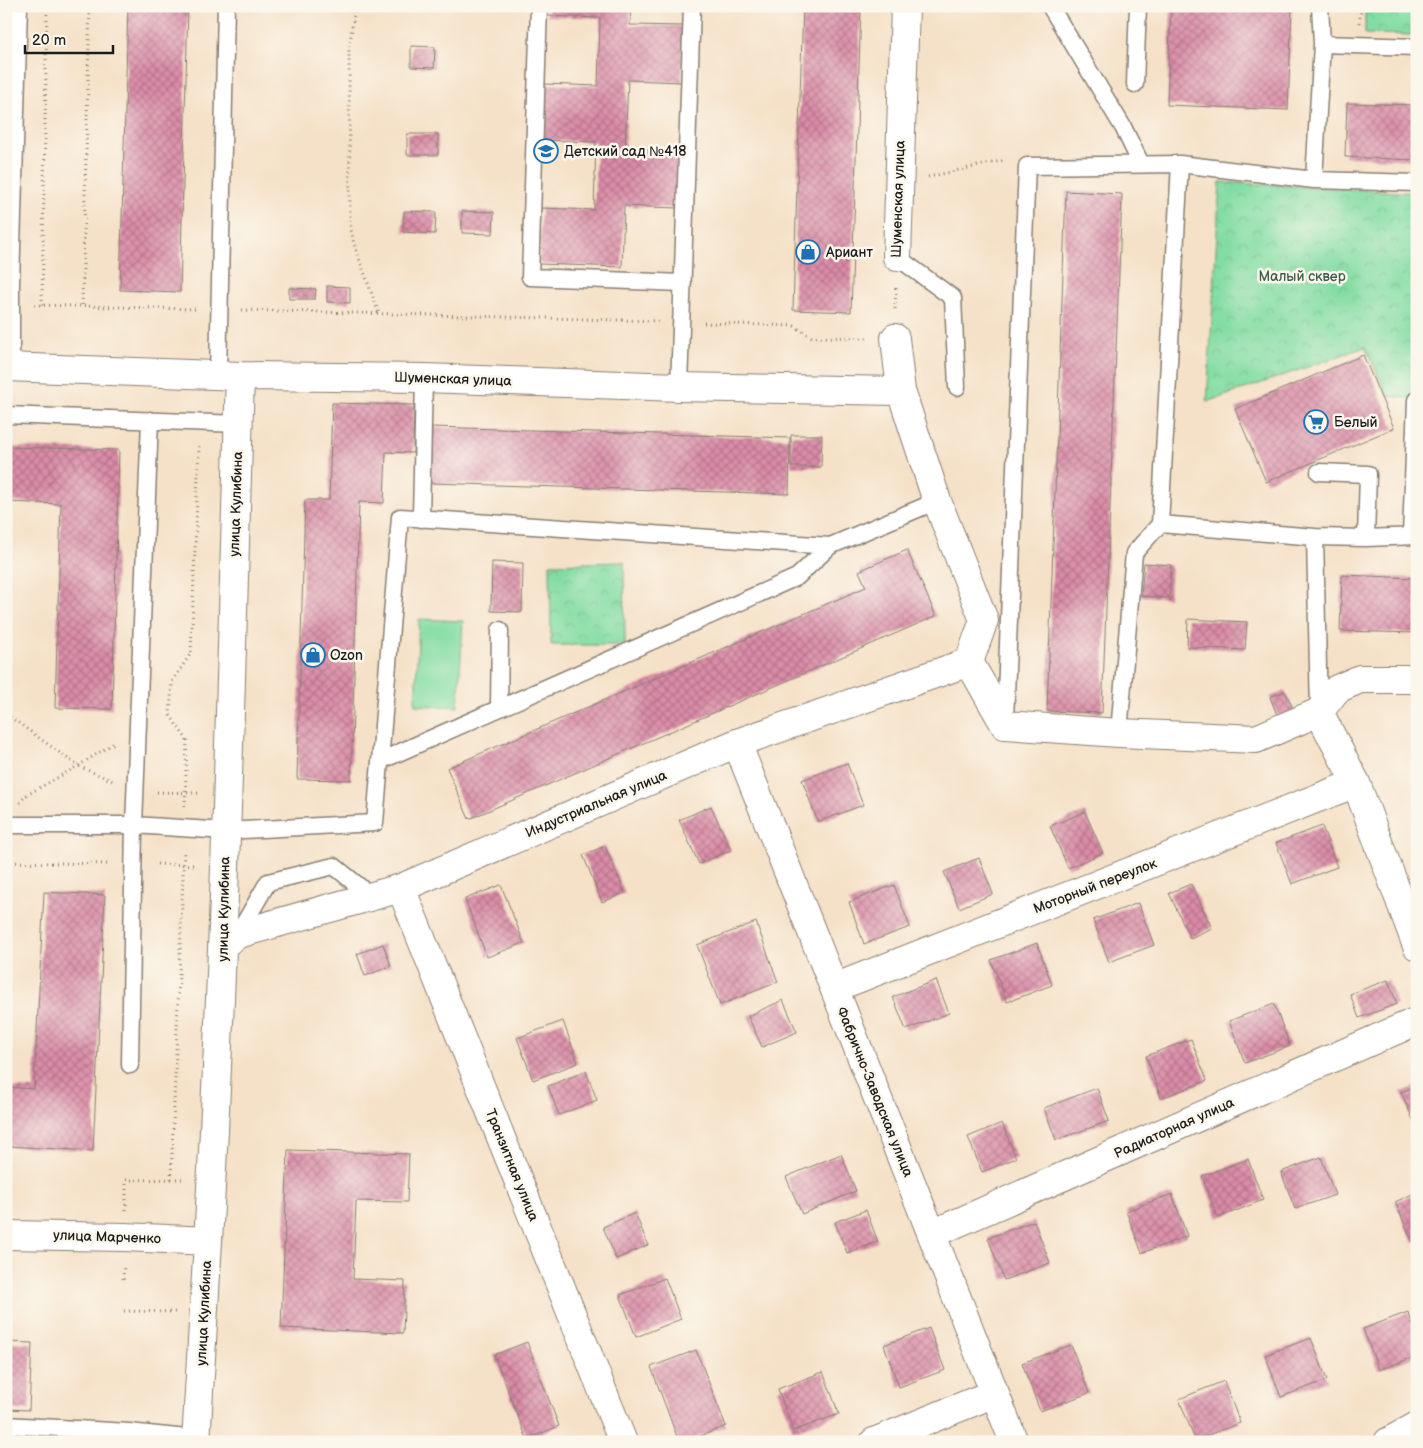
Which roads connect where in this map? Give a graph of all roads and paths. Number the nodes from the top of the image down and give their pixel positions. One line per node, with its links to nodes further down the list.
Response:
1 (19, 6): 21 (lane)
2 (47, 6): 25 (path)
3 (90, 6): 26 (path)
4 (226, 6): 27 (lane)
5 (355, 6): 28 (path)
6 (539, 6): 23 (lane)
7 (692, 6): 23 (lane)
8 (905, 6): 19 (street, Шуменская улица)
9 (1050, 6): 15 (lane)
10 (1138, 6): 14 (lane)
11 (1320, 6): 12 (lane)
12 (1322, 44): 13 (lane); 18 (lane)
13 (1417, 47)
14 (1135, 84)
15 (1141, 164): 16 (lane); 17 (lane)
16 (1180, 164): 18 (lane); 45 (lane)
17 (1027, 166): 19 (path); 55 (lane)
18 (1314, 180): 20 (lane)
19 (898, 183): 22 (street, Шуменская улица)
20 (1417, 183)
21 (9, 257): 24 (lane)
22 (896, 257): 30 (path, Шуменская улица); 35 (lane)
23 (683, 283): 29 (lane)
24 (11, 305): 25 (path); 31 (lane)
25 (42, 305): 26 (path)
26 (82, 305): 27 (path)
27 (219, 310): 28 (path); 32 (lane)
28 (378, 314): 29 (path)
29 (681, 322): 30 (path); 34 (lane)
30 (895, 338): 36 (street)
31 (9, 367): 32 (street, Шуменская улица)
32 (229, 375): 33 (street, Шуменская улица); 41 (street, улица Кулибина)
33 (424, 378): 34 (street, Шуменская улица); 44 (lane)
34 (679, 387): 36 (street, Шуменская улица)
35 (957, 387)
36 (901, 391): 43 (street)
37 (1416, 400): 46 (lane)
38 (6, 415): 39 (lane)
39 (150, 420): 40 (lane); 56 (lane)
40 (200, 422): 41 (lane); 64 (path)
41 (239, 424): 65 (street, улица Кулибина)
42 (1320, 472): 48 (lane)
43 (937, 501): 49 (lane); 51 (street)
44 (422, 519): 49 (lane); 59 (lane)
45 (1160, 524): 47 (lane); 57 (lane)
46 (1414, 536): 48 (lane)
47 (1315, 537): 48 (lane); 54 (lane)
48 (1366, 538)
49 (830, 546): 53 (lane)
50 (500, 630): 53 (lane)
51 (969, 662): 55 (street); 58 (street, Индустриальная улица)
52 (1417, 679): 54 (street)
53 (499, 708): 59 (lane)
54 (1319, 712): 57 (street); 60 (street)
55 (1005, 725): 57 (street)
56 (137, 728): 61 (path); 63 (lane)
57 (1120, 733)
58 (737, 743): 66 (street, Индустриальная улица); 70 (street, Фабрично-Заводская улица)
59 (380, 761): 65 (lane)
60 (1356, 783): 69 (street); 70 (street, Моторный переулок)
61 (16, 809)
62 (6, 825): 63 (lane)
63 (134, 825): 64 (lane); 72 (lane)
64 (185, 828): 65 (lane); 74 (path)
65 (226, 831): 68 (street, улица Кулибина)
66 (401, 888): 67 (street, Индустриальная улица); 84 (street, Транзитная улица)
67 (372, 896): 68 (street, Индустриальная улица); 68 (lane)
68 (231, 939): 73 (street, улица Кулибина)
69 (1417, 946)
70 (834, 988): 76 (street, Фабрично-Заводская улица)
71 (1417, 1021): 76 (street, Радиаторная улица)
72 (130, 1065)
73 (211, 1178): 74 (path); 78 (street, улица Кулибина)
74 (171, 1179): 77 (path)
75 (6, 1234): 77 (street, улица Марченко)
76 (932, 1234): 80 (street, Фабрично-Заводская улица)
77 (125, 1237): 78 (street, улица Марченко); 79 (path)
78 (208, 1241): 83 (street, улица Кулибина)
79 (123, 1279)
80 (994, 1393): 85 (street); 86 (street, Фабрично-Заводская улица)
81 (6, 1425): 83 (lane)
82 (1417, 1426): 87 (street)
83 (196, 1441)
84 (623, 1442)
85 (874, 1442)
86 (1014, 1442)
87 (1388, 1442)

